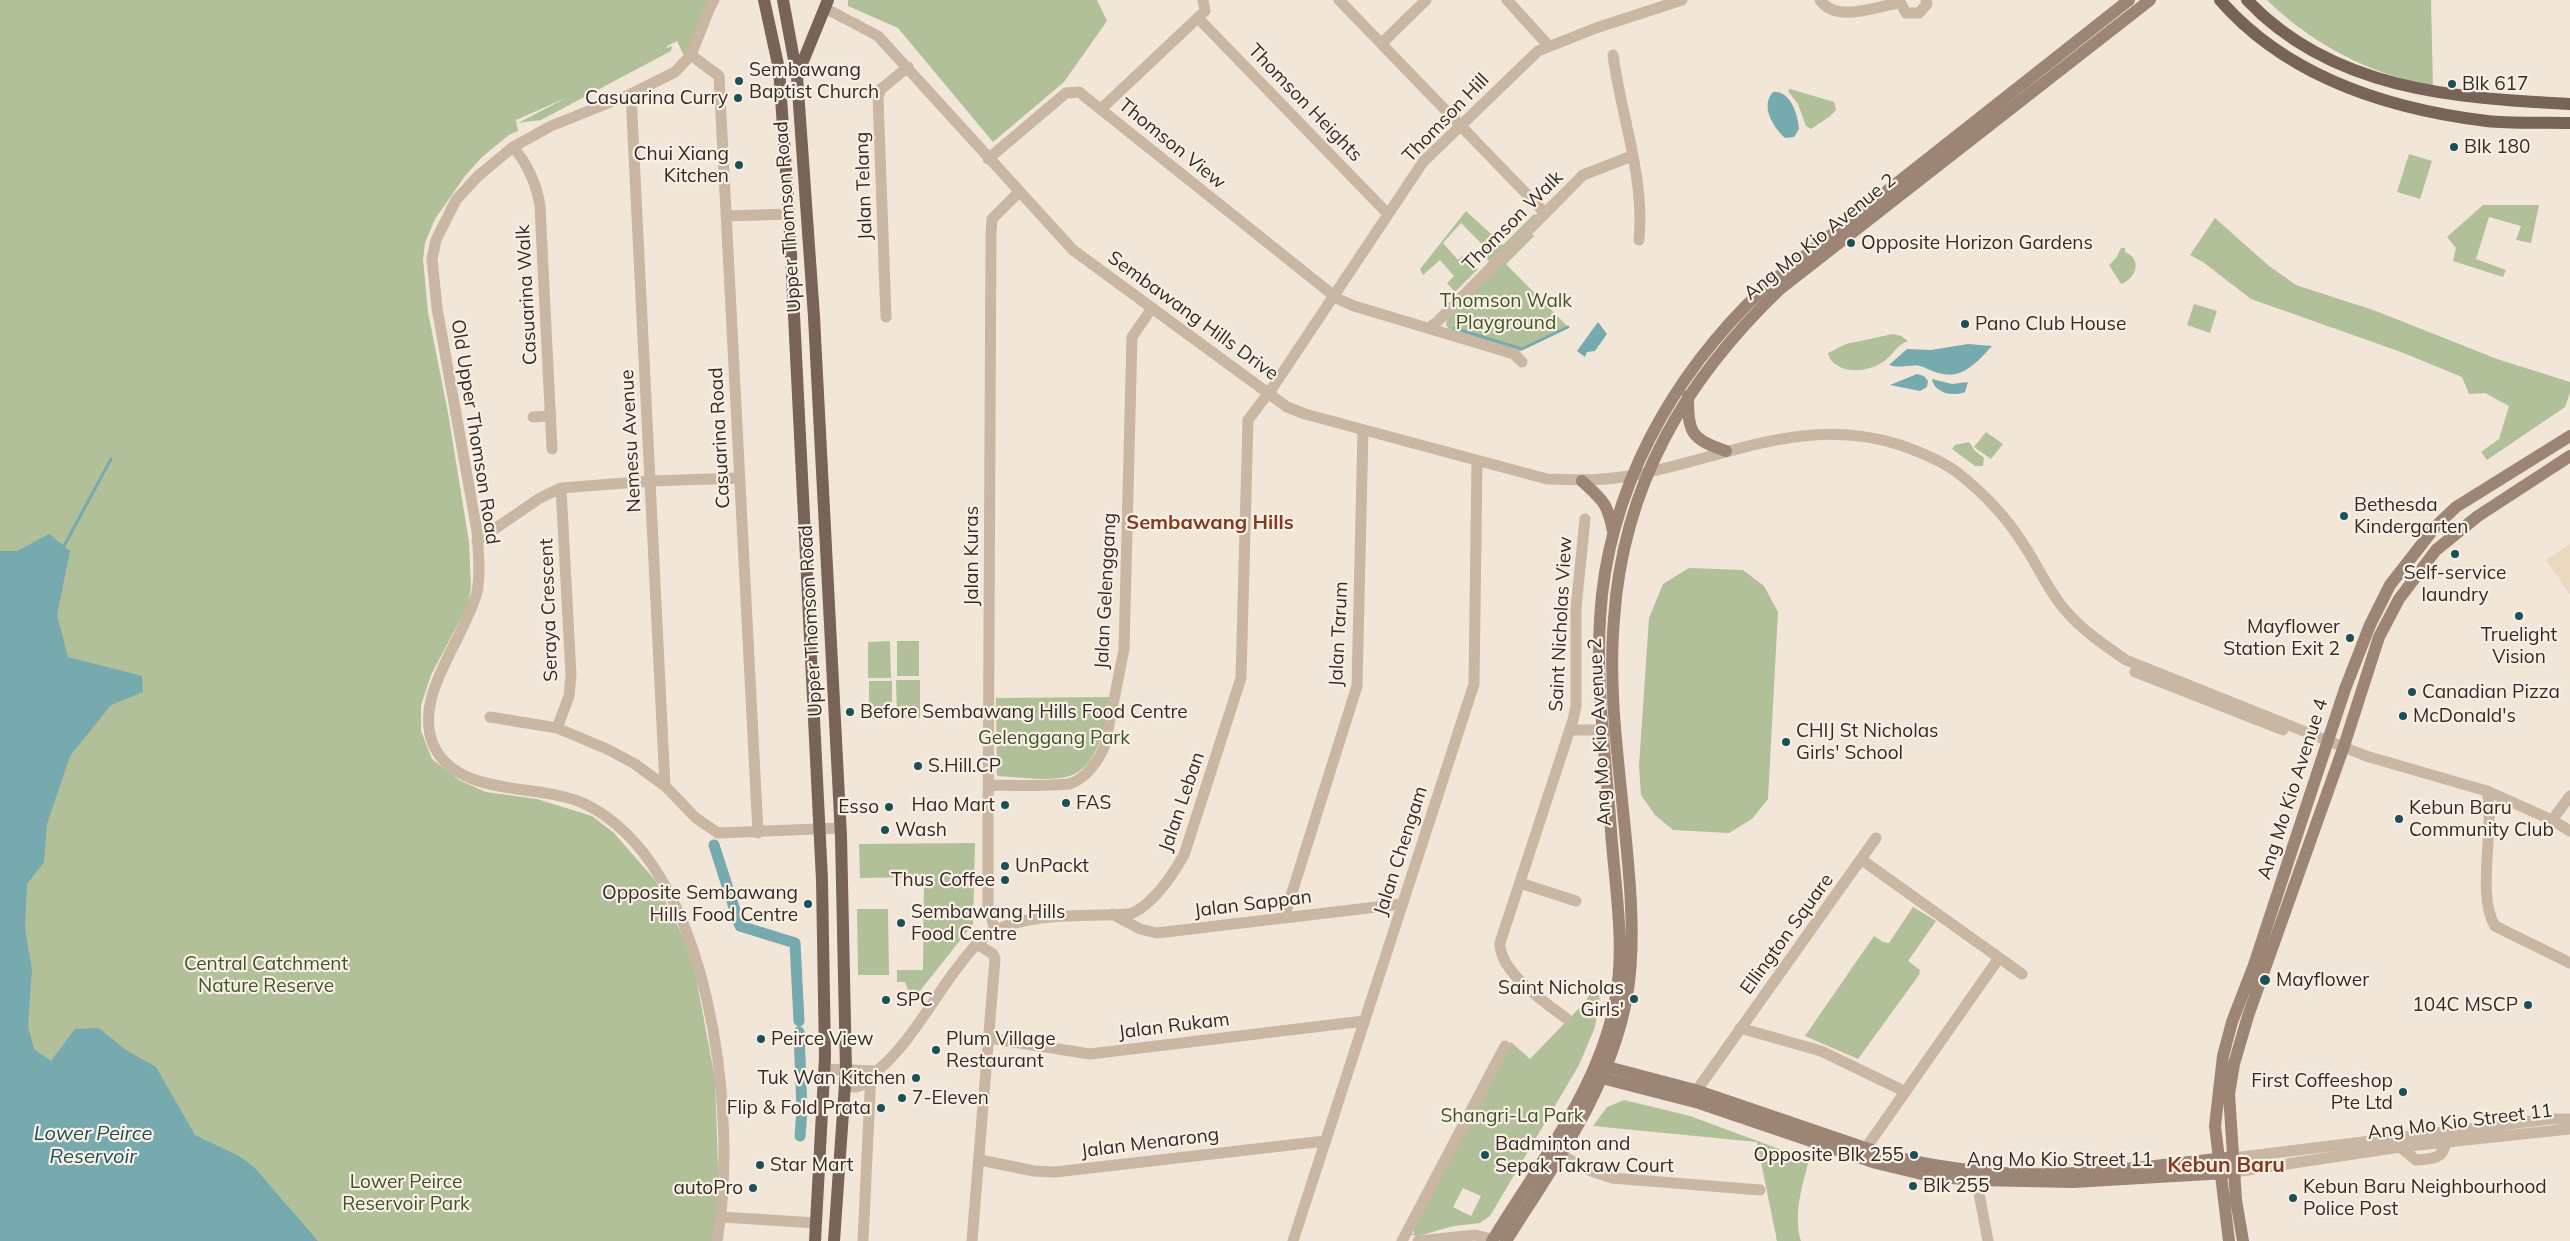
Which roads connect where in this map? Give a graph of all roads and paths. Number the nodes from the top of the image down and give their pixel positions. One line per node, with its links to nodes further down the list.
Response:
1 (714, 0): 20 (street, Old Upper Thomson Road)
2 (764, 0): 36 (main road, Upper Thomson Road)
3 (782, 0): 23 (main road, Upper Thomson Road)
4 (1203, 0): 17 (street)
5 (1339, 0): 18 (street)
6 (1426, 0): 18 (street)
7 (1507, 0): 19 (street)
8 (1682, 0): 19 (street, Thomson Hill)
9 (1820, 0): 15 (street)
10 (1926, 0): 15 (street)
11 (2129, 0): 24 (main road, Ang Mo Kio Avenue 2)
12 (2150, 0): 24 (main road, Ang Mo Kio Avenue 2)
13 (2220, 0): 28 (main road)
14 (2246, 0): 26 (main road)
15 (1898, 1)
16 (827, 4): 22 (street, Sembawang Hills Drive); 23 (main road)
17 (1198, 18): 27 (street); 34 (street, Thomson Heights)
18 (1382, 43): 29 (street)
19 (1548, 45): 29 (street, Thomson Hill)
20 (692, 55): 25 (street, Old Upper Thomson Road); 37 (street, Casuarina Road)
21 (1613, 55): 31 (street)
22 (908, 67): 32 (street, Sembawang Hills Drive); 42 (street, Jalan Telang)
23 (797, 76): 41 (main road, Upper Thomson Road)
24 (2039, 78): 47 (main road, Ang Mo Kio Avenue 2); 57 (main road, Ang Mo Kio Avenue 2)
25 (631, 94): 30 (street, Old Upper Thomson Road); 60 (street, Nemesu Avenue)
26 (2570, 104)
27 (1101, 109): 32 (street, Thomson View); 39 (street, Thomson View)
28 (2570, 123)
29 (1461, 124): 34 (street, Thomson Hill); 35 (street)
30 (513, 147): 48 (street, Casuarina Walk); 64 (street, Old Upper Thomson Road)
31 (1632, 156): 35 (street, Thomson Walk); 38 (street)
32 (988, 158): 33 (street, Sembawang Hills Drive)
33 (1019, 192): 40 (street, Sembawang Hills Drive); 72 (street, Jalan Kuras)
34 (1387, 212): 39 (street, Thomson Hill)
35 (1544, 212): 44 (street, Thomson Walk)
36 (789, 214): 37 (street); 43 (main road, Upper Thomson Road)
37 (726, 216): 58 (street, Casuarina Road)
38 (1639, 240)
39 (1332, 295): 44 (street); 46 (street, Thomson Hill)
40 (1152, 308): 46 (street, Sembawang Hills Drive); 72 (street, Jalan Gelenggang)
41 (814, 317): 43 (main road); 76 (main road, Upper Thomson Road)
42 (886, 317)
43 (794, 319): 77 (main road, Upper Thomson Road)
44 (1430, 327): 45 (street)
45 (1522, 362)
46 (1269, 393): 50 (street, Sembawang Hills Drive); 85 (street, Jalan Leban)
47 (1688, 396): 53 (main road); 56 (main road, Ang Mo Kio Avenue 2)
48 (551, 416): 49 (street); 52 (street, Casuarina Walk)
49 (533, 417)
50 (1363, 430): 55 (street, Sembawang Hills Drive); 86 (street, Jalan Tarum)
51 (2570, 436): 69 (main road, Ang Mo Kio Avenue 4)
52 (552, 449)
53 (1726, 451): 56 (street, Sembawang Hills Drive); 69 (street, Sembawang Hills Drive)
54 (2570, 456): 70 (main road, Ang Mo Kio Avenue 4)
55 (1477, 461): 59 (street, Sembawang Hills Drive); 84 (street, Jalan Chengam)
56 (1649, 472): 57 (street, Sembawang Hills Drive); 68 (main road, Ang Mo Kio Avenue 2)
57 (1632, 475): 59 (street, Sembawang Hills Drive); 63 (main road, Ang Mo Kio Avenue 2)
58 (739, 478): 60 (street); 79 (street, Casuarina Road)
59 (1582, 480): 63 (main road)
60 (651, 481): 61 (street); 71 (street, Nemesu Avenue)
61 (561, 488): 64 (street); 66 (street, Seraya Crescent)
62 (1585, 519): 67 (street, Saint Nicholas View)
63 (1614, 533): 68 (main road, Ang Mo Kio Avenue 2)
64 (477, 542): 116 (street, Old Upper Thomson Road)
65 (490, 718): 66 (street)
66 (557, 728): 71 (street)
67 (1570, 730): 68 (street, Saint Nicholas View); 82 (street, Saint Nicholas View)
68 (1610, 730): 99 (main road, Ang Mo Kio Avenue 2)
69 (2327, 743): 70 (street); 110 (main road, Ang Mo Kio Avenue 4)
70 (2343, 749): 73 (street); 109 (main road, Ang Mo Kio Avenue 4)
71 (665, 786): 79 (street)
72 (989, 786): 87 (street, Jalan Kuras)
73 (2487, 791): 75 (street); 90 (street)
74 (2570, 796): 75 (street)
75 (2552, 820): 78 (street)
76 (840, 828): 77 (street); 98 (main road, Upper Thomson Road)
77 (820, 829): 79 (street); 97 (main road, Upper Thomson Road)
78 (2570, 831)
79 (758, 832)
80 (1876, 838): 81 (street, Ellington Square)
81 (1862, 860): 89 (street); 94 (street, Ellington Square)
82 (1520, 883): 83 (street); 92 (street, Saint Nicholas View)
83 (1576, 901)
84 (1402, 904): 86 (street, Jalan Sappan); 93 (street, Jalan Chengam)
85 (1112, 914): 86 (street, Jalan Sappan); 87 (street, Jalan Leban)
86 (1284, 918)
87 (995, 930): 88 (street, Jalan Leban)
88 (977, 944): 95 (street); 100 (street, Jalan Leban)
89 (2000, 958): 91 (street); 102 (street)
90 (2570, 963)
91 (2022, 974)
92 (1566, 1018)
93 (1364, 1021): 95 (street, Jalan Rukam); 106 (street, Jalan Chengam)
94 (1740, 1028): 102 (street); 103 (street, Ellington Square)
95 (988, 1038): 111 (street)
96 (1505, 1046): 125 (street)
97 (824, 1070): 98 (street); 117 (main road, Upper Thomson Road)
98 (846, 1070): 100 (street); 101 (main road, Upper Thomson Road)
99 (1599, 1071): 103 (main road, Ang Mo Kio Street 11); 107 (main road, Ang Mo Kio Avenue 2)
100 (871, 1077): 101 (street, Jalan Leban); 122 (street)
101 (845, 1086): 121 (main road, Upper Thomson Road)
102 (1904, 1091): 108 (street)
103 (1693, 1096): 108 (main road, Ang Mo Kio Street 11)
104 (2570, 1119): 109 (street, Ang Mo Kio Street 11)
105 (2570, 1129): 112 (street, Ang Mo Kio Street 11)
106 (1324, 1141): 111 (street, Jalan Menarong); 124 (street, Jalan Chengam)
107 (1554, 1151): 115 (street); 118 (main road, Ang Mo Kio Avenue 2)
108 (1862, 1153): 114 (main road, Ang Mo Kio Street 11)
109 (2233, 1158): 110 (main road, Ang Mo Kio Street 11); 112 (main road, Ang Mo Kio Avenue 4)
110 (2218, 1159): 113 (main road, Ang Mo Kio Avenue 4); 114 (main road, Ang Mo Kio Street 11)
111 (980, 1160): 123 (street)
112 (2234, 1172): 113 (main road, Ang Mo Kio Street 11); 129 (main road, Ang Mo Kio Avenue 4)
113 (2220, 1174): 114 (main road, Ang Mo Kio Street 11); 128 (main road, Ang Mo Kio Avenue 4)
114 (1975, 1175): 127 (street)
115 (1760, 1190)
116 (722, 1217): 117 (street); 119 (street, Old Upper Thomson Road)
117 (816, 1223): 120 (main road, Upper Thomson Road)
118 (1498, 1240): 126 (street)
119 (717, 1241)
120 (814, 1241)
121 (834, 1241)
122 (863, 1241)
123 (972, 1241)
124 (1293, 1241)
125 (1402, 1241)
126 (1418, 1241)
127 (1988, 1241)
128 (2230, 1241)
129 (2243, 1241)

